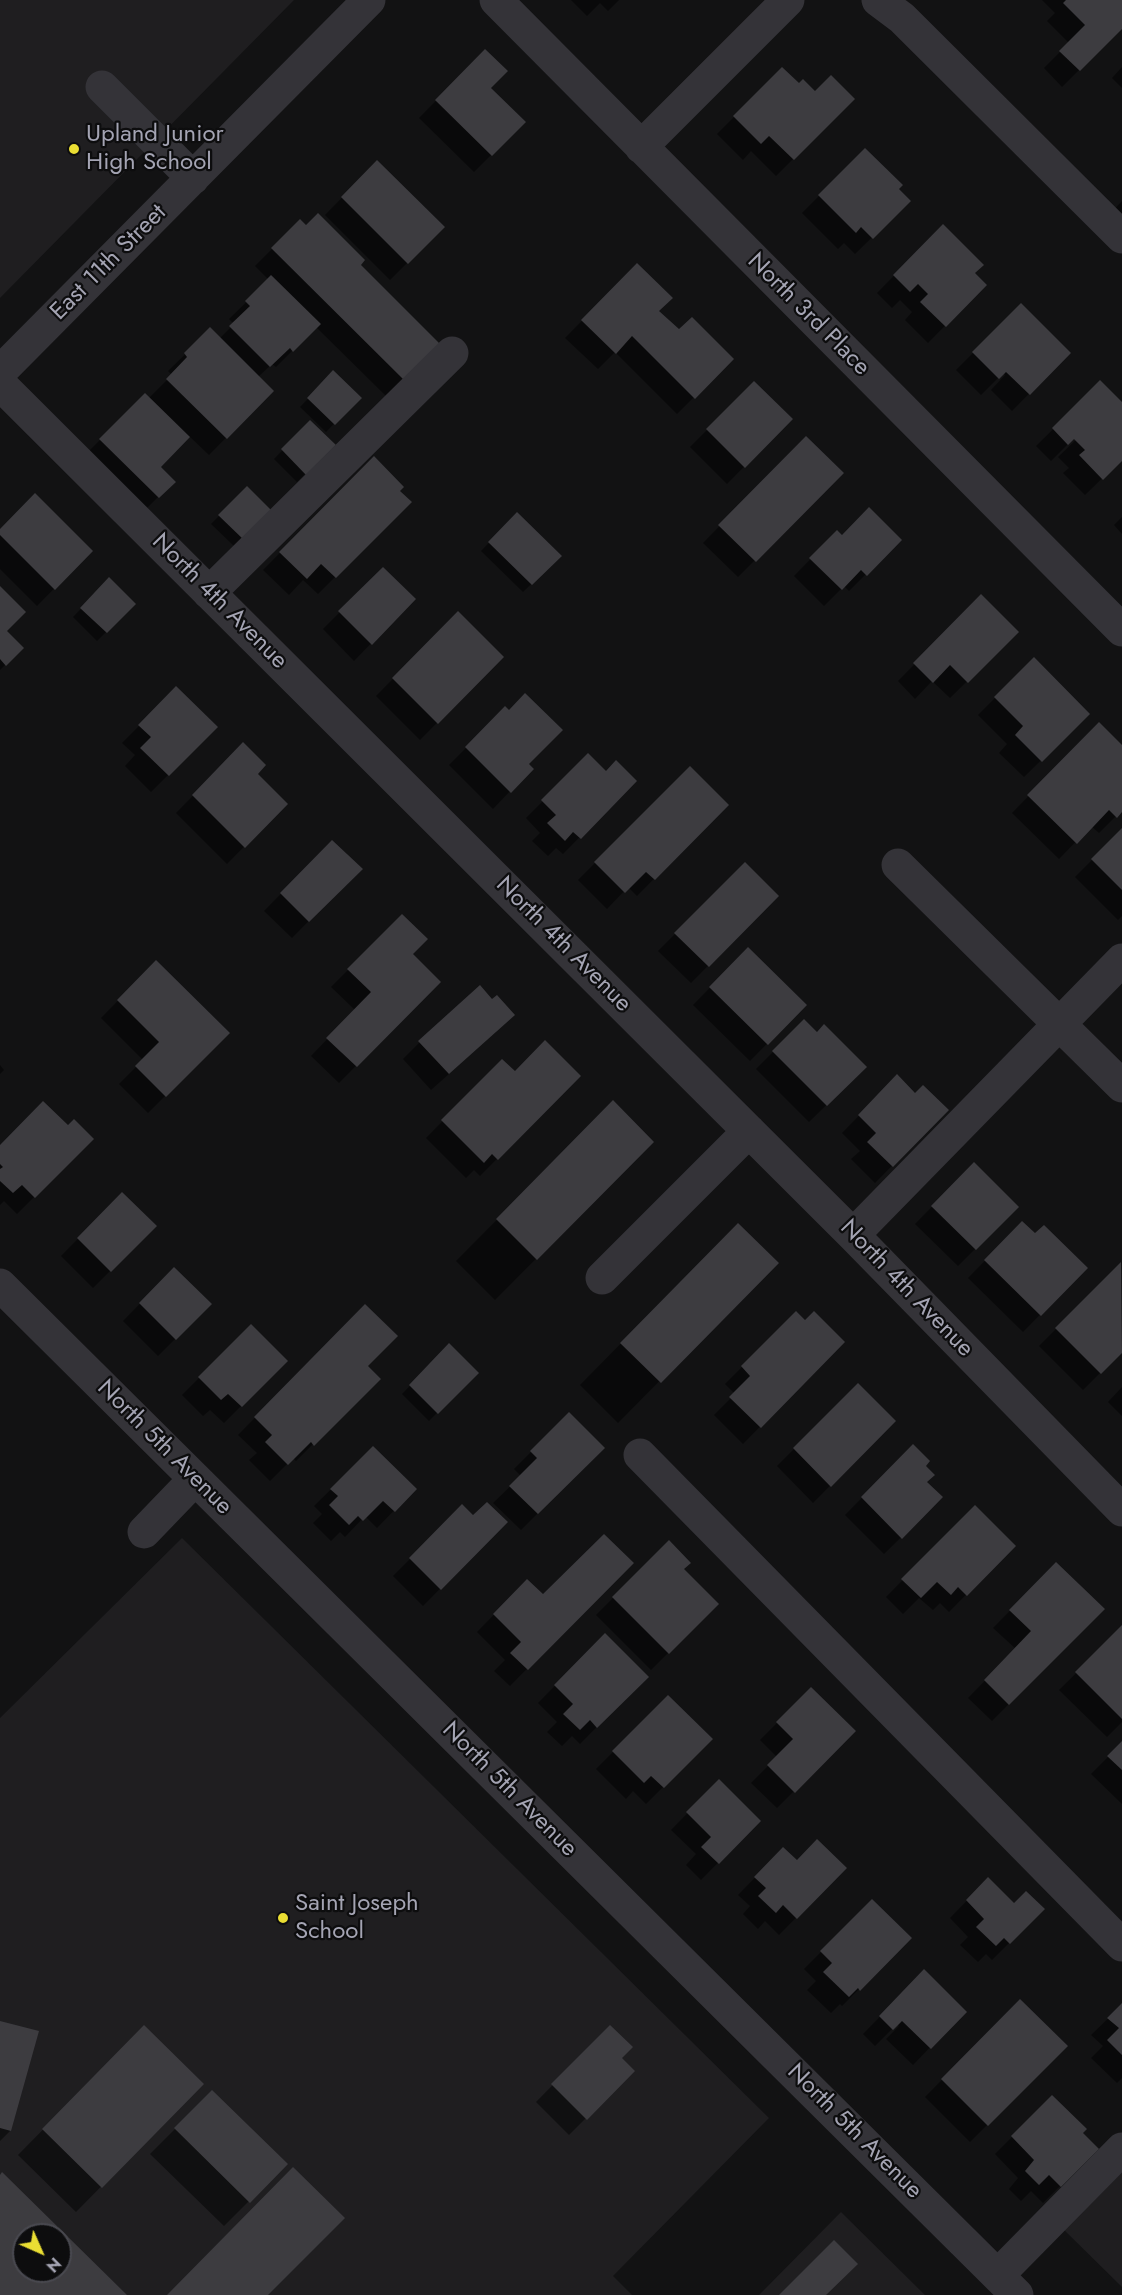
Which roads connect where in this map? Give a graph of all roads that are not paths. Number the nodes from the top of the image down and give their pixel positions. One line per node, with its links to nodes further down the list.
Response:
1 (369, 0): 7 (street, East 11th Street)
2 (496, 0): 6 (street, North 3rd Place)
3 (788, 0): 6 (street)
4 (878, 0): 8 (street)
5 (102, 87): 7 (street)
6 (641, 147): 13 (street, North 3rd Place)
7 (193, 178): 10 (street, East 11th Street)
8 (1122, 237)
9 (452, 353): 12 (street)
10 (0, 372)
11 (0, 384): 12 (street, North 4th Avenue)
12 (209, 592): 18 (street, North 4th Avenue)
13 (1122, 630)
14 (898, 865): 16 (street)
15 (1122, 960): 16 (street)
16 (1059, 1023): 17 (street); 19 (street)
17 (1122, 1086)
18 (749, 1131): 19 (street, North 4th Avenue); 20 (street)
19 (853, 1235): 24 (street, North 4th Avenue)
20 (602, 1278)
21 (0, 1285): 23 (street, North 5th Avenue)
22 (640, 1455): 26 (street)
23 (195, 1479): 25 (street); 28 (street, North 5th Avenue)
24 (1122, 1510)
25 (144, 1532)
26 (1122, 1946)
27 (1122, 2149): 28 (street)
28 (1008, 2285)

